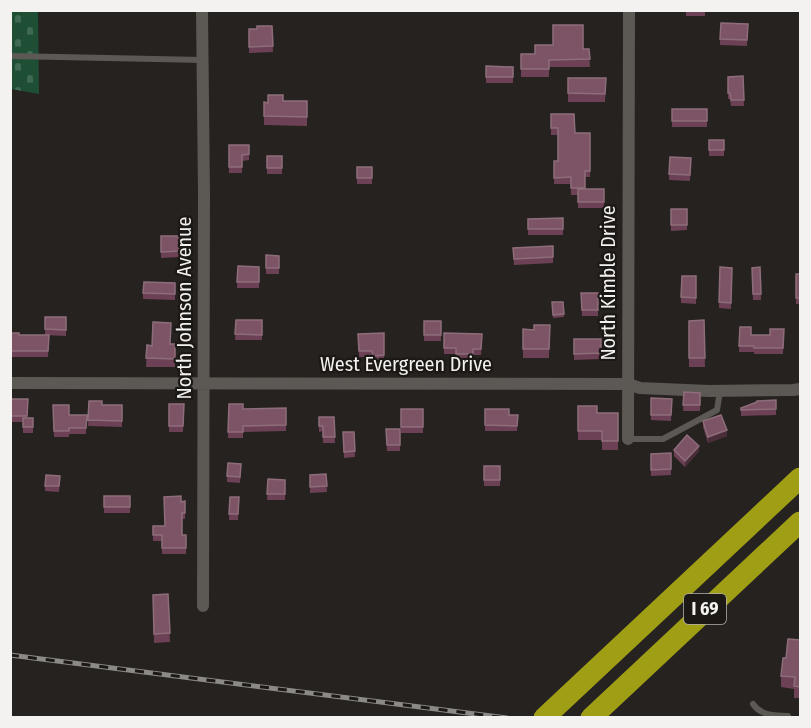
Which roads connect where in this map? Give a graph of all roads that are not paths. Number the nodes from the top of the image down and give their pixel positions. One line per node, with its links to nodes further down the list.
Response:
1 (202, 10): 4 (street, North Johnson Avenue)
2 (629, 10): 7 (street, North Kimble Drive)
3 (10, 56): 4 (lane)
4 (203, 60): 6 (street, North Johnson Avenue)
5 (10, 384): 6 (street, West Evergreen Drive)
6 (203, 384): 7 (street, West Evergreen Drive); 13 (street, North Johnson Avenue)
7 (628, 384): 9 (street, West Evergreen Drive); 10 (street, North Kimble Drive)
8 (801, 389): 9 (street, West Evergreen Drive)
9 (720, 391): 10 (lane, North Kimble Drive)
10 (628, 439)
11 (801, 478): 16 (highway, I 69)
12 (801, 522): 17 (highway, I 69)
13 (203, 606)
14 (753, 704): 15 (lane)
15 (788, 716)
16 (544, 717)
17 (591, 717)

